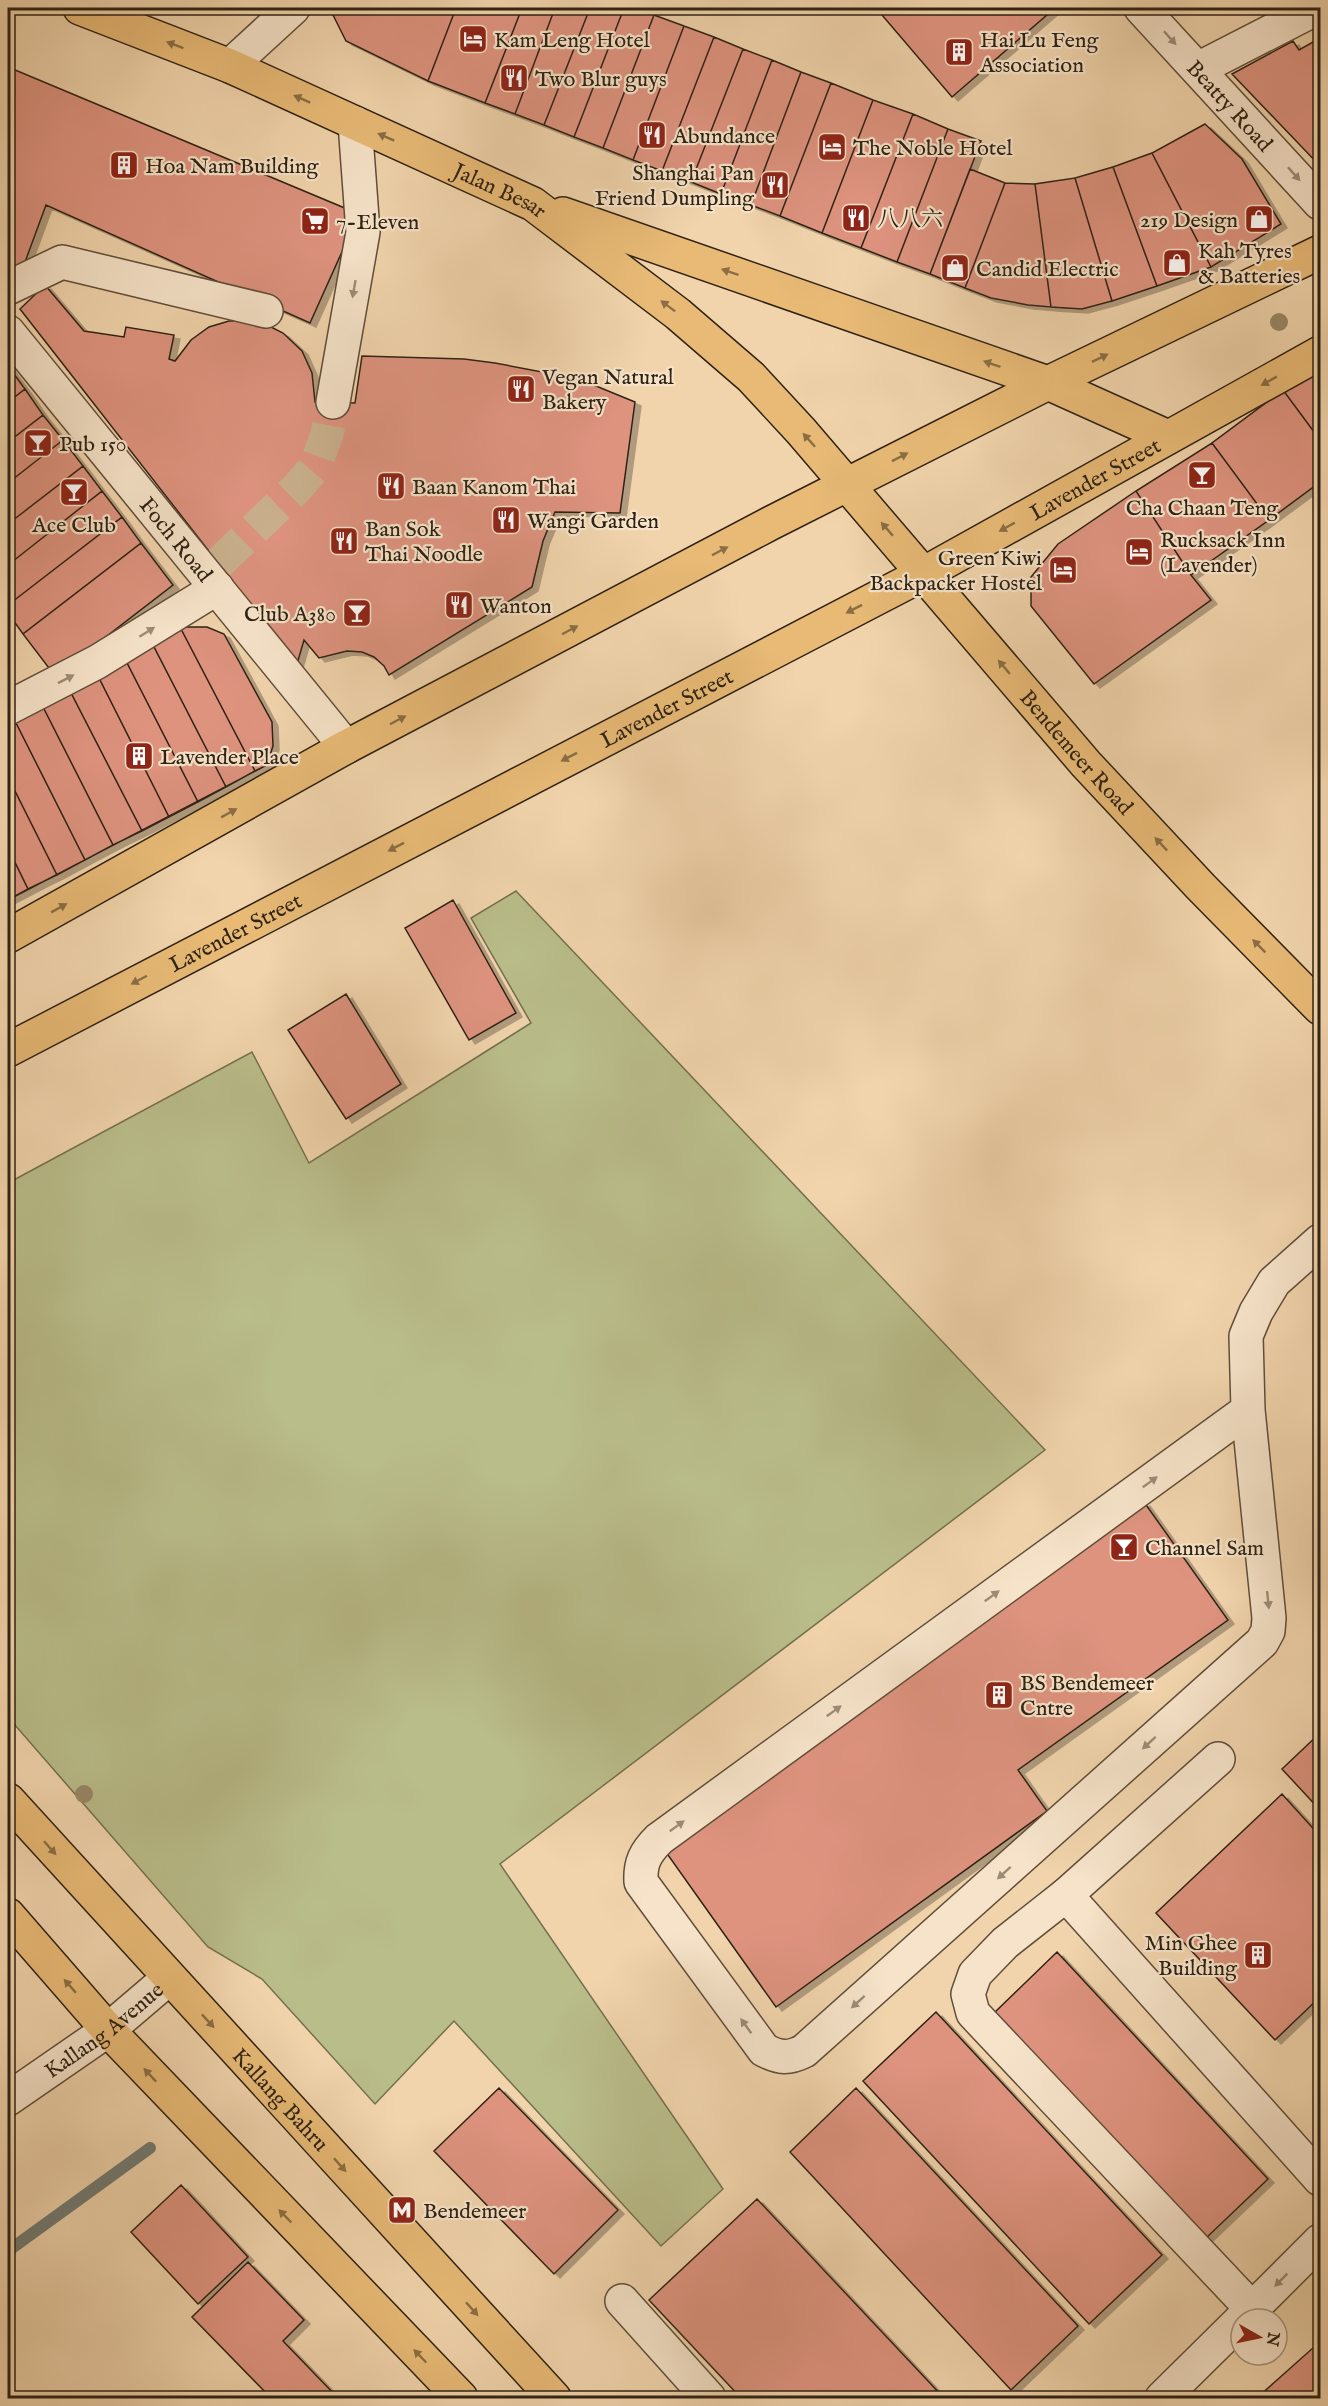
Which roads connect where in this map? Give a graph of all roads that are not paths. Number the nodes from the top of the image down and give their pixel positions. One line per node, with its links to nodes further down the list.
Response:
1 (80, 8): 5 (main road, Jalan Besar, one-way to 1)
2 (293, 8): 5 (street)
3 (1142, 8): 6 (street, Beatty Road, one-way to 6)
4 (1317, 8): 6 (street)
5 (230, 66): 7 (main road, Jalan Besar, one-way to 5)
6 (1198, 69): 8 (street, Beatty Road, one-way to 8)
7 (355, 123): 9 (main road, Jalan Besar, one-way to 7); 16 (street, one-way to 16)
8 (1320, 203)
9 (533, 204): 15 (main road, one-way to 9); 18 (main road, Jalan Besar, one-way to 9)
10 (1320, 252): 15 (main road, one-way to 10)
11 (8, 288): 12 (street)
12 (266, 311)
13 (8, 332): 20 (street, Foch Road)
14 (1320, 353): 17 (main road, Lavender Street, one-way to 17)
15 (1048, 383): 17 (main road); 18 (main road, one-way to 15)
16 (333, 402)
17 (1168, 437): 19 (main road, Lavender Street, one-way to 19)
18 (848, 483): 19 (main road, Bendemeer Road, one-way to 18); 22 (main road, one-way to 18)
19 (925, 573): 24 (main road, Bendemeer Road, one-way to 19); 25 (main road, Lavender Street, one-way to 25)
20 (214, 576): 21 (street, one-way to 20); 22 (street, Foch Road)
21 (8, 708)
22 (346, 747): 23 (main road, one-way to 22)
23 (8, 936)
24 (1320, 1008)
25 (8, 1050)
26 (1320, 1241): 27 (street)
27 (1248, 1410): 27 (street, one-way to 27)
28 (1218, 1759): 30 (street)
29 (8, 1800): 32 (main road, Kallang Bahru, one-way to 32)
30 (1066, 1895): 35 (street); 38 (street)
31 (8, 1915): 33 (main road, one-way to 31)
32 (169, 1978): 33 (street, Kallang Avenue); 42 (main road, Kallang Bahru, one-way to 42)
33 (108, 2030): 34 (street, Kallang Avenue); 41 (main road, one-way to 33)
34 (8, 2099)
35 (1320, 2179)
36 (1320, 2241): 39 (street, one-way to 39)
37 (622, 2301): 43 (street)
38 (1237, 2307)
39 (1254, 2307)
40 (1229, 2332): 44 (street)
41 (461, 2398)
42 (554, 2398)
43 (709, 2398)
44 (1162, 2398)

